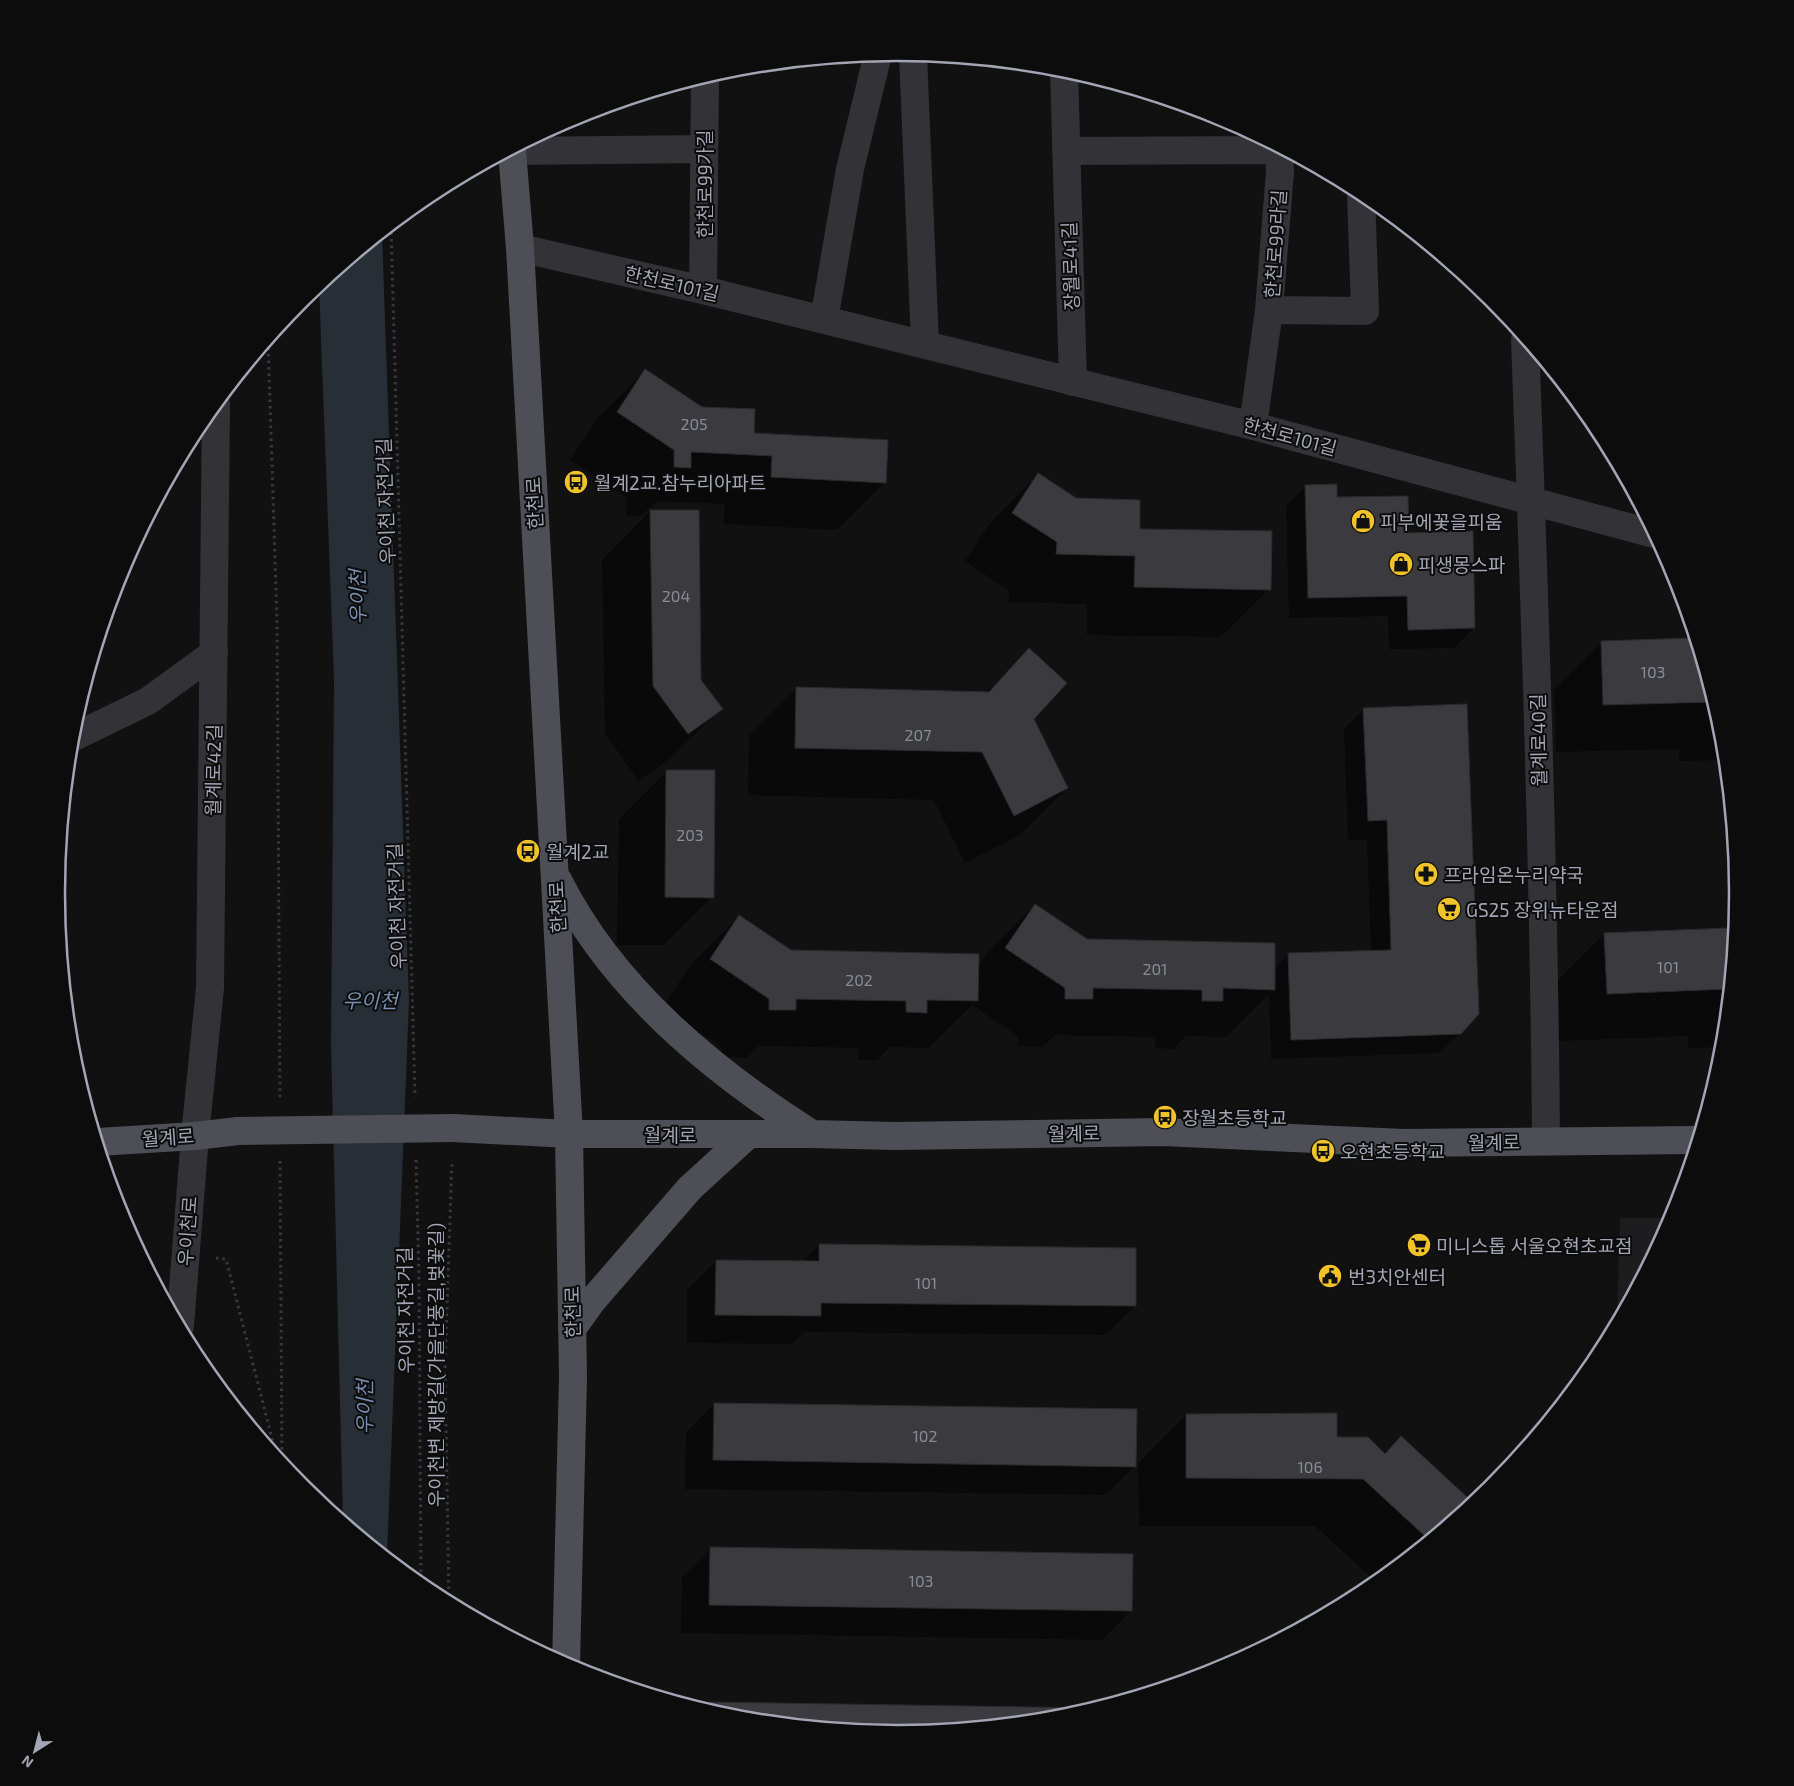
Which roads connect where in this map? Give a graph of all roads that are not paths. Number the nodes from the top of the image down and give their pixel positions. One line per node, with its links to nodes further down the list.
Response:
1 (876, 62): 15 (street)
2 (913, 62): 16 (street)
3 (1064, 78): 8 (street, 장월로41길)
4 (705, 84): 5 (street, 한천로99가길)
5 (704, 149): 7 (street, 한천로); 13 (street, 한천로99가길)
6 (1269, 149): 8 (street)
7 (522, 151)
8 (1066, 151): 18 (street, 장월로41길)
9 (1279, 155): 14 (street, 한천로99라길)
10 (512, 156): 12 (main road, 한천로)
11 (1361, 203): 14 (street, 한천로99라길)
12 (520, 248): 13 (street, 한천로101길); 25 (main road, 한천로)
13 (703, 290): 15 (street, 한천로101길)
14 (1269, 310): 20 (street, 한천로99라길)
15 (824, 320): 16 (street, 한천로101길)
16 (925, 344): 18 (street, 한천로101길)
17 (1525, 349): 21 (street, 월계로40길)
18 (1073, 382): 20 (street, 한천로101길)
19 (216, 416): 23 (street, 월계로42길)
20 (1253, 426): 21 (street, 한천로101길)
21 (1531, 501): 22 (street, 한천로101길); 31 (street, 월계로40길)
22 (1646, 532)
23 (214, 653): 24 (street); 29 (street, 월계로42길)
24 (81, 734)
25 (555, 873): 26 (main road, 한천로); 27 (main road)
26 (569, 1134): 28 (main road, 월계로); 29 (main road, 월계로, bridge); 34 (main road, 한천로)
27 (812, 1134): 28 (main road, 월계로); 31 (main road, 월계로)
28 (748, 1135): 34 (main road)
29 (195, 1136): 32 (main road, 월계로); 33 (street, 우이천로)
30 (1691, 1140): 31 (main road, 월계로)
31 (1546, 1141)
32 (104, 1142)
33 (181, 1315)
34 (572, 1329): 35 (main road, 한천로)
35 (566, 1655)

